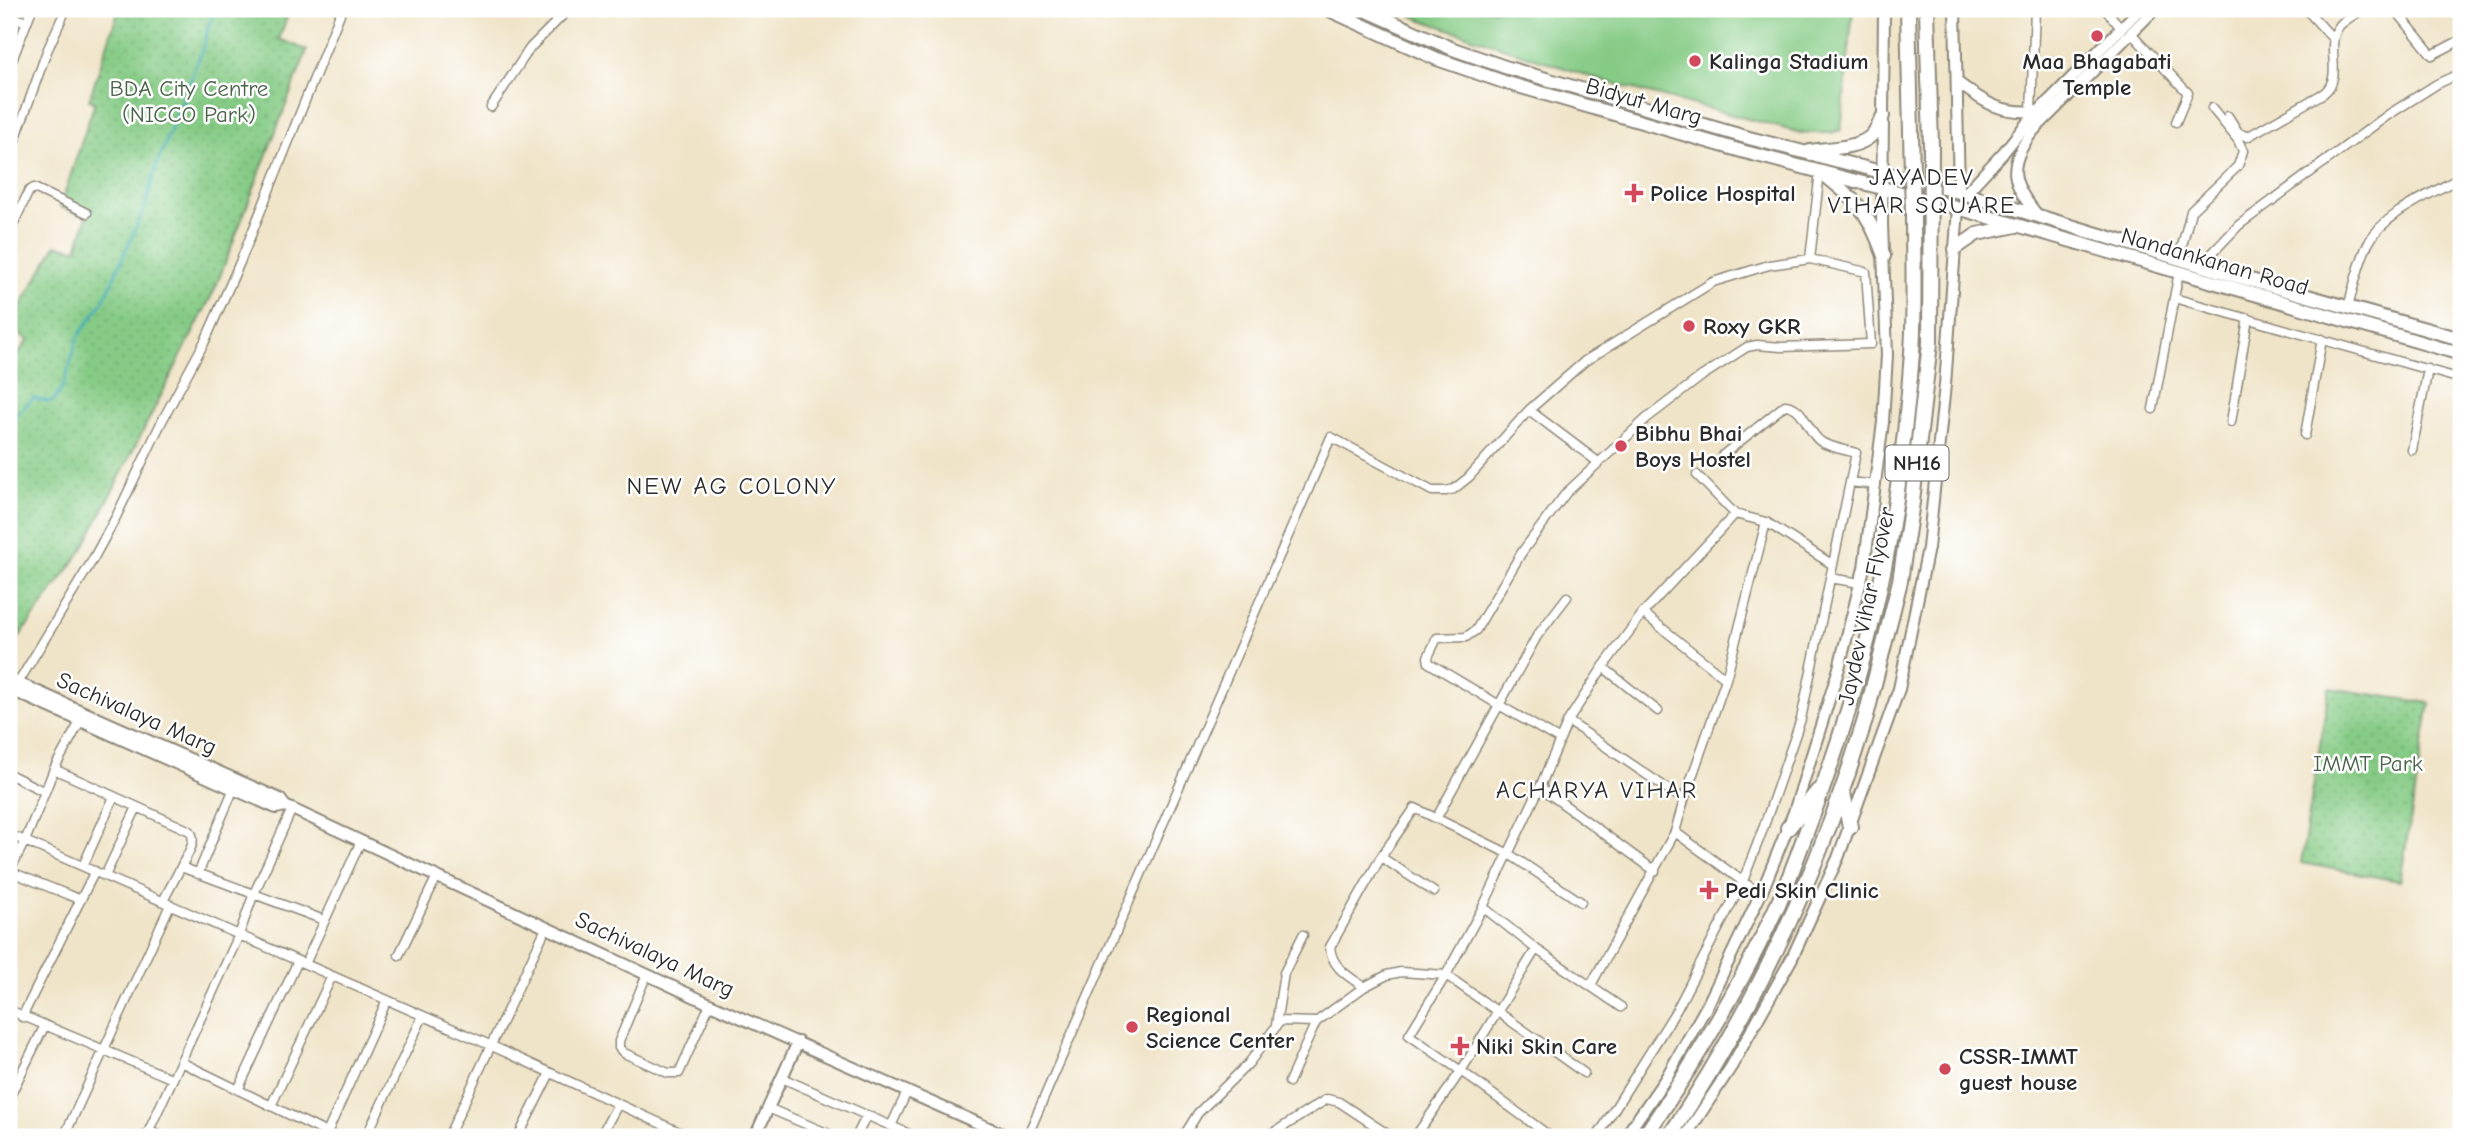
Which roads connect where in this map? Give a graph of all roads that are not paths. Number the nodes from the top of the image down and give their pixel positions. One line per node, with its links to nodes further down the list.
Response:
1 (32, 9): 19 (street)
2 (66, 9): 33 (street)
3 (342, 9): 77 (street)
4 (1327, 9): 34 (main road, Bidyut Marg)
5 (1363, 9): 32 (main road, Bidyut Marg)
6 (1884, 9): 29 (street)
7 (1908, 9): 85 (highway, Jaydev Vihar Flyover / NH16, bridge)
8 (1927, 9): 89 (highway, Jaydev Vihar Flyover / NH16, bridge)
9 (1955, 9): 25 (street)
10 (2035, 9): 28 (street)
11 (2105, 9): 20 (street)
12 (2140, 9): 20 (street)
13 (2155, 9): 20 (street)
14 (2306, 9): 21 (street)
15 (2363, 9): 21 (street)
16 (2395, 9): 22 (street)
17 (565, 10): 26 (street)
18 (9, 15): 19 (street)
19 (26, 22): 23 (street)
20 (2126, 31): 28 (street); 31 (street); 41 (street)
21 (2333, 39): 30 (street)
22 (2457, 42)
23 (9, 68)
24 (2461, 74): 48 (street)
25 (1956, 82): 28 (street); 38 (street)
26 (491, 107)
27 (2212, 108): 46 (street)
28 (2035, 112): 38 (street)
29 (1883, 116): 32 (main road); 35 (street)
30 (2228, 116)
31 (2176, 122)
32 (1802, 152): 35 (main road, Bidyut Marg)
33 (9, 157)
34 (1820, 171): 37 (main road, Bidyut Marg); 45 (main road); 47 (street)
35 (1882, 172): 37 (street); 38 (main road, Bidyut Marg)
36 (2461, 177): 51 (street)
37 (1882, 187): 39 (main road, Bidyut Marg); 45 (street)
38 (1962, 193): 41 (main road, Nandankanan Road)
39 (1958, 208): 42 (main road, Nandankanan Road); 44 (street)
40 (87, 213): 43 (street)
41 (2039, 217): 46 (main road, Nandankanan Road)
42 (2020, 225): 44 (main road); 49 (main road, Nandankanan Road)
43 (9, 233)
44 (1955, 249): 95 (street)
45 (1884, 256): 67 (street)
46 (2179, 258): 48 (main road, Nandankanan Road)
47 (1810, 259): 59 (street); 64 (street)
48 (2201, 265): 51 (main road, Nandankanan Road)
49 (2179, 272): 50 (street); 55 (main road, Nandankanan Road)
50 (2174, 298): 52 (street); 58 (street)
51 (2348, 307): 54 (main road, Nandankanan Road)
52 (2248, 318): 53 (street); 60 (street)
53 (2322, 339): 56 (street); 61 (street)
54 (2461, 339)
55 (2461, 354)
56 (2428, 369): 57 (street); 62 (street)
57 (2461, 379)
58 (2154, 409)
59 (1529, 410): 64 (street); 175 (street)
60 (2231, 422)
61 (2305, 435)
62 (2412, 450)
63 (1723, 455): 66 (street)
64 (1598, 462): 78 (street)
65 (1697, 475): 68 (street)
66 (1850, 482): 67 (street); 70 (street)
67 (1876, 485): 72 (street)
68 (1735, 514): 69 (street); 74 (street)
69 (1766, 522): 70 (street); 76 (street)
70 (1833, 565): 71 (street)
71 (1830, 578): 72 (street); 111 (street)
72 (1860, 583): 96 (street)
73 (1567, 597): 78 (street)
74 (1643, 614): 75 (street); 76 (street)
75 (1603, 667): 79 (street); 81 (street)
76 (1726, 679): 91 (street)
77 (11, 688): 80 (street, Sachivalaya Marg); 93 (street, Sachivalaya Marg)
78 (1499, 705): 82 (street); 94 (street)
79 (1658, 711)
80 (81, 720): 83 (street); 87 (street, Sachivalaya Marg)
81 (1568, 720): 82 (street); 91 (street)
82 (1560, 740): 86 (street)
83 (54, 769): 88 (street); 90 (street)
84 (9, 774): 88 (street)
85 (1828, 776): 96 (highway); 182 (highway, NH16)
86 (1540, 787): 101 (street); 107 (street)
87 (234, 788): 93 (street, Sachivalaya Marg); 108 (street)
88 (45, 792): 99 (street)
89 (1842, 792): 95 (highway); 183 (highway, NH16)
90 (114, 797): 92 (street); 103 (street)
91 (1684, 800): 97 (street)
92 (137, 807): 104 (street); 109 (street)
93 (288, 808): 100 (street, Sachivalaya Marg); 114 (street)
94 (1437, 817): 101 (street); 102 (street)
95 (1850, 827): 184 (street)
96 (1788, 828): 113 (street)
97 (1675, 832): 107 (street); 111 (street)
98 (9, 834): 99 (street)
99 (25, 841): 103 (street); 105 (street)
100 (361, 841): 110 (street, Sachivalaya Marg); 119 (street)
101 (1509, 854): 116 (street); 118 (street)
102 (1381, 857): 112 (street); 130 (street)
103 (83, 866): 106 (street)
104 (181, 867): 108 (street); 117 (street)
105 (9, 871): 115 (street)
106 (94, 871): 109 (street); 115 (street)
107 (1655, 871): 129 (street)
108 (198, 874): 114 (street)
109 (105, 876): 117 (street)
110 (437, 876): 120 (street, Sachivalaya Marg); 124 (street)
111 (1743, 881): 113 (street); 180 (street)
112 (1434, 892)
113 (1760, 894): 181 (street)
114 (253, 896): 119 (street); 121 (street)
115 (80, 900): 137 (street)
116 (1581, 902)
117 (167, 903): 121 (street); 143 (street)
118 (1483, 907): 123 (street); 127 (street)
119 (324, 920): 125 (street)
120 (546, 928): 126 (street, Sachivalaya Marg); 142 (street)
121 (239, 935): 125 (street); 144 (street)
122 (1303, 935): 139 (street)
123 (1536, 949): 129 (street); 135 (street)
124 (400, 956)
125 (302, 963): 128 (street); 151 (street)
126 (648, 974): 132 (street, Sachivalaya Marg); 132 (street)
127 (1446, 975): 130 (street); 135 (street); 145 (street)
128 (332, 976): 131 (street); 155 (street)
129 (1591, 985): 133 (street)
130 (1364, 987): 138 (street)
131 (387, 1000): 136 (street); 161 (street)
132 (710, 1004): 141 (street, Sachivalaya Marg)
133 (1621, 1007)
134 (9, 1010): 137 (street)
135 (1497, 1013): 145 (street); 147 (street)
136 (423, 1016): 142 (street); 165 (street)
137 (22, 1017): 140 (street)
138 (1316, 1021): 139 (street); 150 (street)
139 (1276, 1025): 176 (street)
140 (44, 1027): 143 (street); 153 (street)
141 (798, 1042): 148 (street); 152 (street, Sachivalaya Marg)
142 (492, 1046): 146 (street); 166 (street)
143 (103, 1051): 149 (street); 163 (street)
144 (181, 1062): 149 (street); 151 (street)
145 (1461, 1071): 162 (street); 179 (street)
146 (550, 1073): 154 (street); 167 (street)
147 (1584, 1073)
148 (782, 1078): 156 (street); 157 (street)
149 (173, 1079): 159 (street)
150 (1289, 1082)
151 (238, 1090): 155 (street)
152 (907, 1092): 158 (street); 174 (street, Sachivalaya Marg)
153 (9, 1098)
154 (618, 1104): 160 (street); 168 (street)
155 (271, 1106): 161 (street)
156 (768, 1108): 170 (street); 171 (street)
157 (867, 1115): 158 (street); 172 (street)
158 (891, 1126): 173 (street)
159 (148, 1134): 164 (street)
160 (673, 1134): 169 (street)
161 (331, 1135)
162 (1545, 1136)
163 (64, 1137)
164 (162, 1137)
165 (366, 1137)
166 (448, 1137)
167 (518, 1137)
168 (600, 1137)
169 (690, 1137)
170 (755, 1137)
171 (836, 1137)
172 (856, 1137)
173 (916, 1137)
174 (1009, 1137)
175 (1027, 1137)
176 (1183, 1137)
177 (1267, 1137): 178 (street)
178 (1392, 1137)
179 (1415, 1137)
180 (1597, 1137)
181 (1625, 1137)
182 (1644, 1137)
183 (1669, 1137)
184 (1685, 1137)

